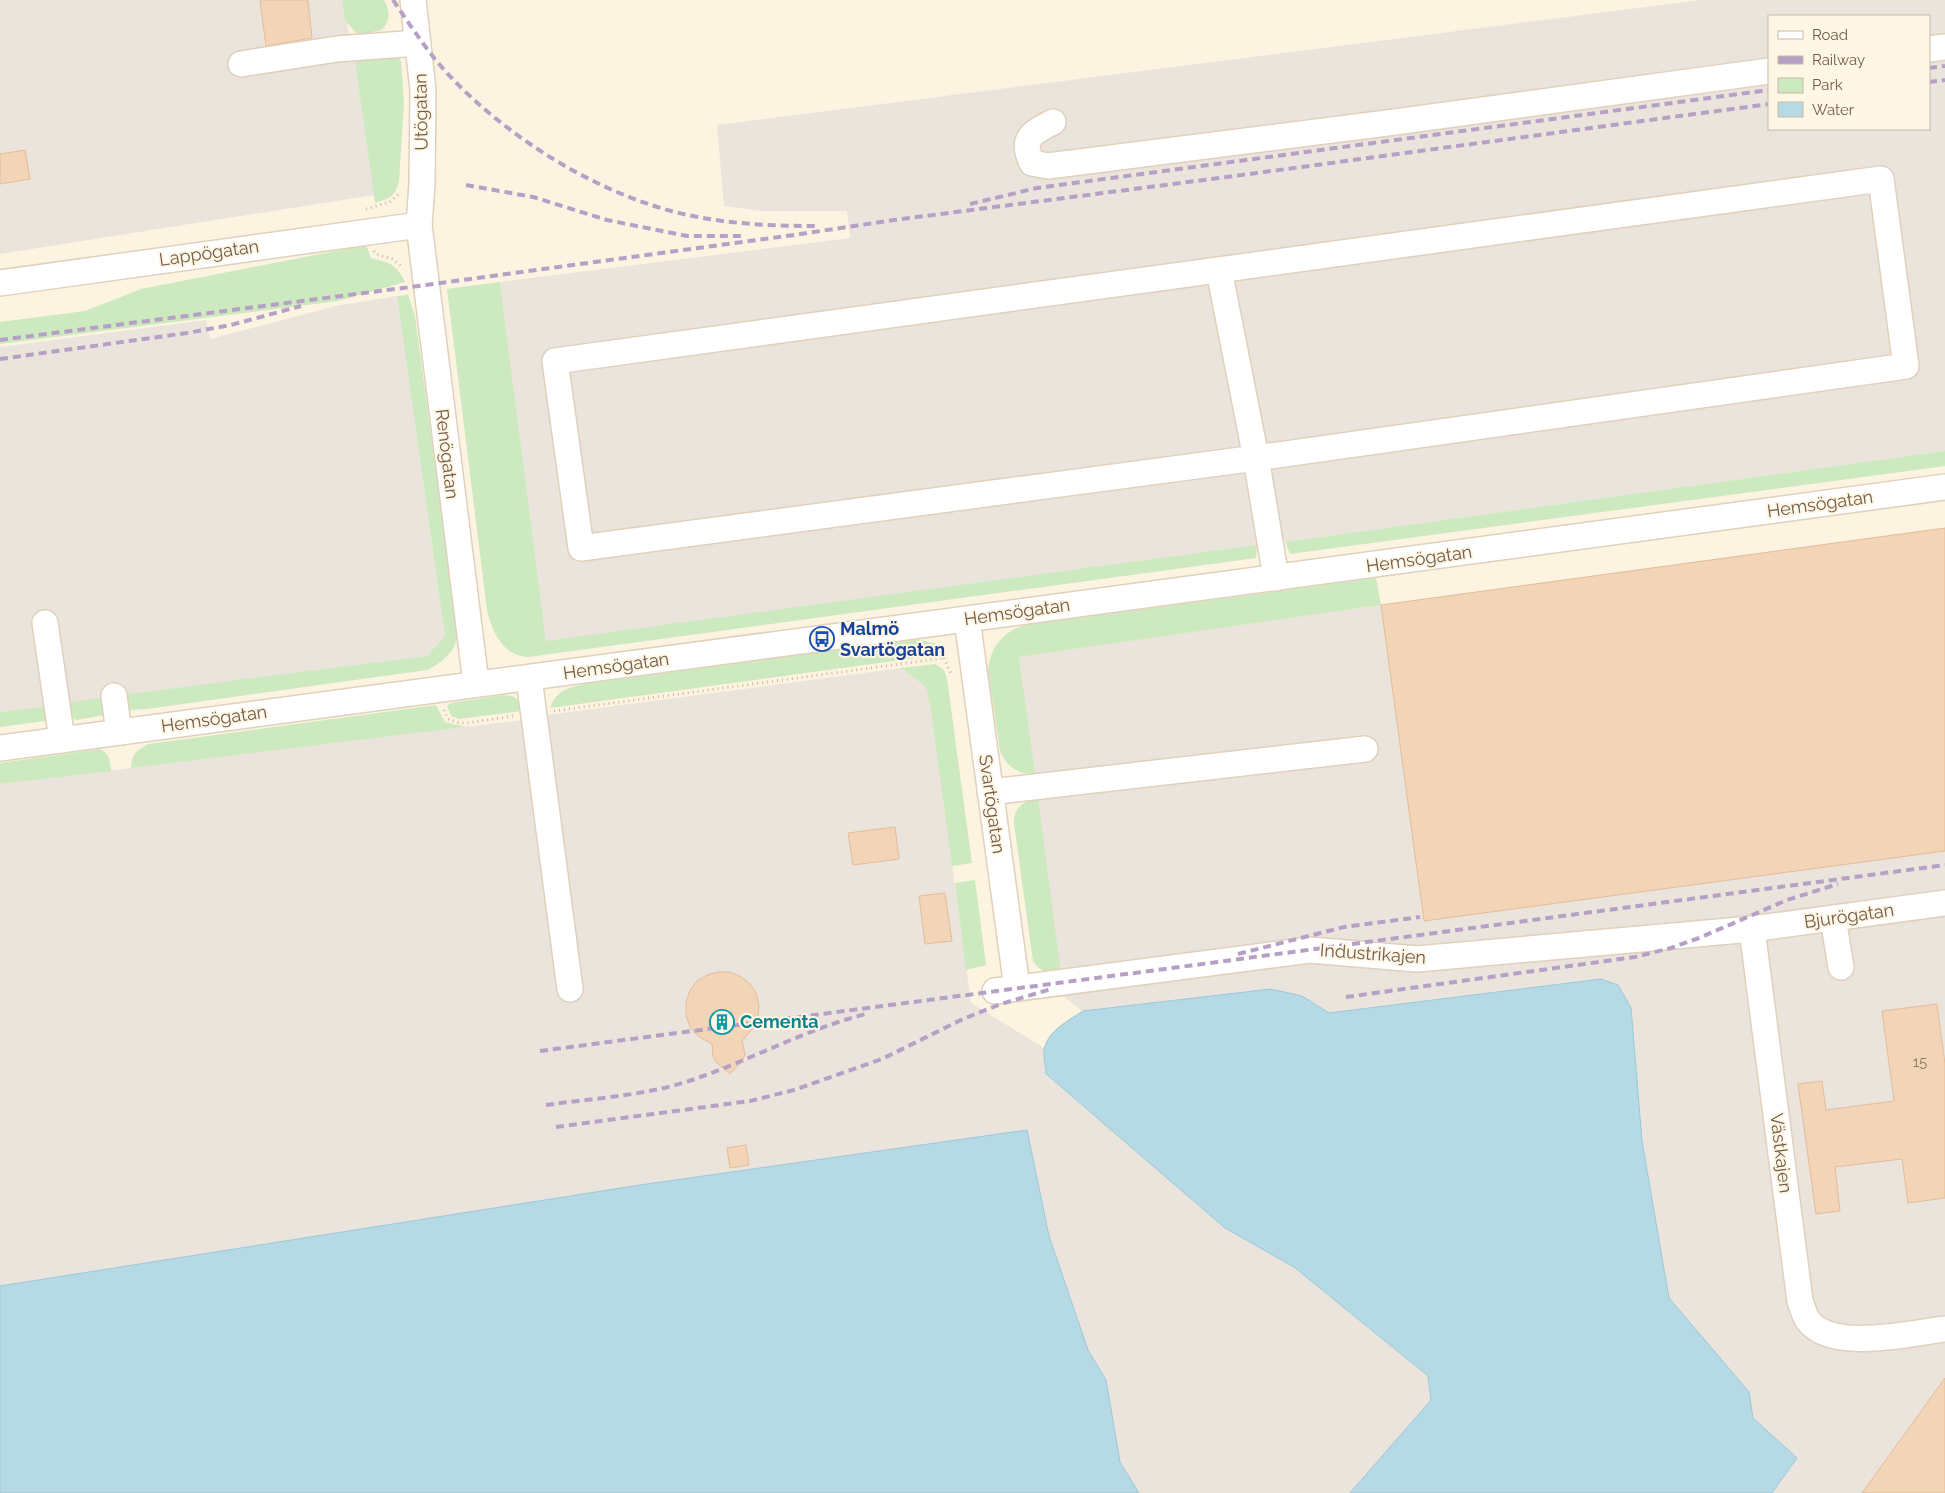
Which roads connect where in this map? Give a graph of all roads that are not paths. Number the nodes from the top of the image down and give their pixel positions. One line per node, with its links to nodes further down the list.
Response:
1 (413, 0): 2 (street, Utögatan)
2 (418, 43): 5 (street); 8 (street, Utögatan)
3 (1945, 47): 4 (street)
4 (1930, 49)
5 (241, 64)
6 (1768, 71): 7 (street)
7 (1053, 122)
8 (418, 225): 10 (street, Lappögatan); 17 (street, Renögatan)
9 (1219, 270): 11 (street); 11 (street); 11 (street)
10 (0, 283)
11 (1256, 458): 13 (street)
12 (1945, 487): 13 (street, Hemsögatan)
13 (1276, 578): 14 (street, Hemsögatan)
14 (967, 619): 16 (street, Hemsögatan); 23 (street, Svartögatan)
15 (45, 623): 20 (street)
16 (530, 678): 17 (street, Hemsögatan); 28 (street)
17 (476, 683): 19 (street, Hemsögatan)
18 (114, 696): 19 (street)
19 (119, 732): 20 (street, Hemsögatan)
20 (62, 740): 21 (street, Hemsögatan)
21 (0, 748)
22 (1365, 749): 23 (street)
23 (990, 792): 29 (street, Svartögatan)
24 (1945, 903): 25 (street, Bjurögatan)
25 (1833, 918): 26 (street, Bjurögatan); 27 (street)
26 (1752, 929): 29 (street, Industrikajen); 30 (street, Västkajen)
27 (1841, 967)
28 (570, 989)
29 (1006, 989)
30 (1945, 1328)

